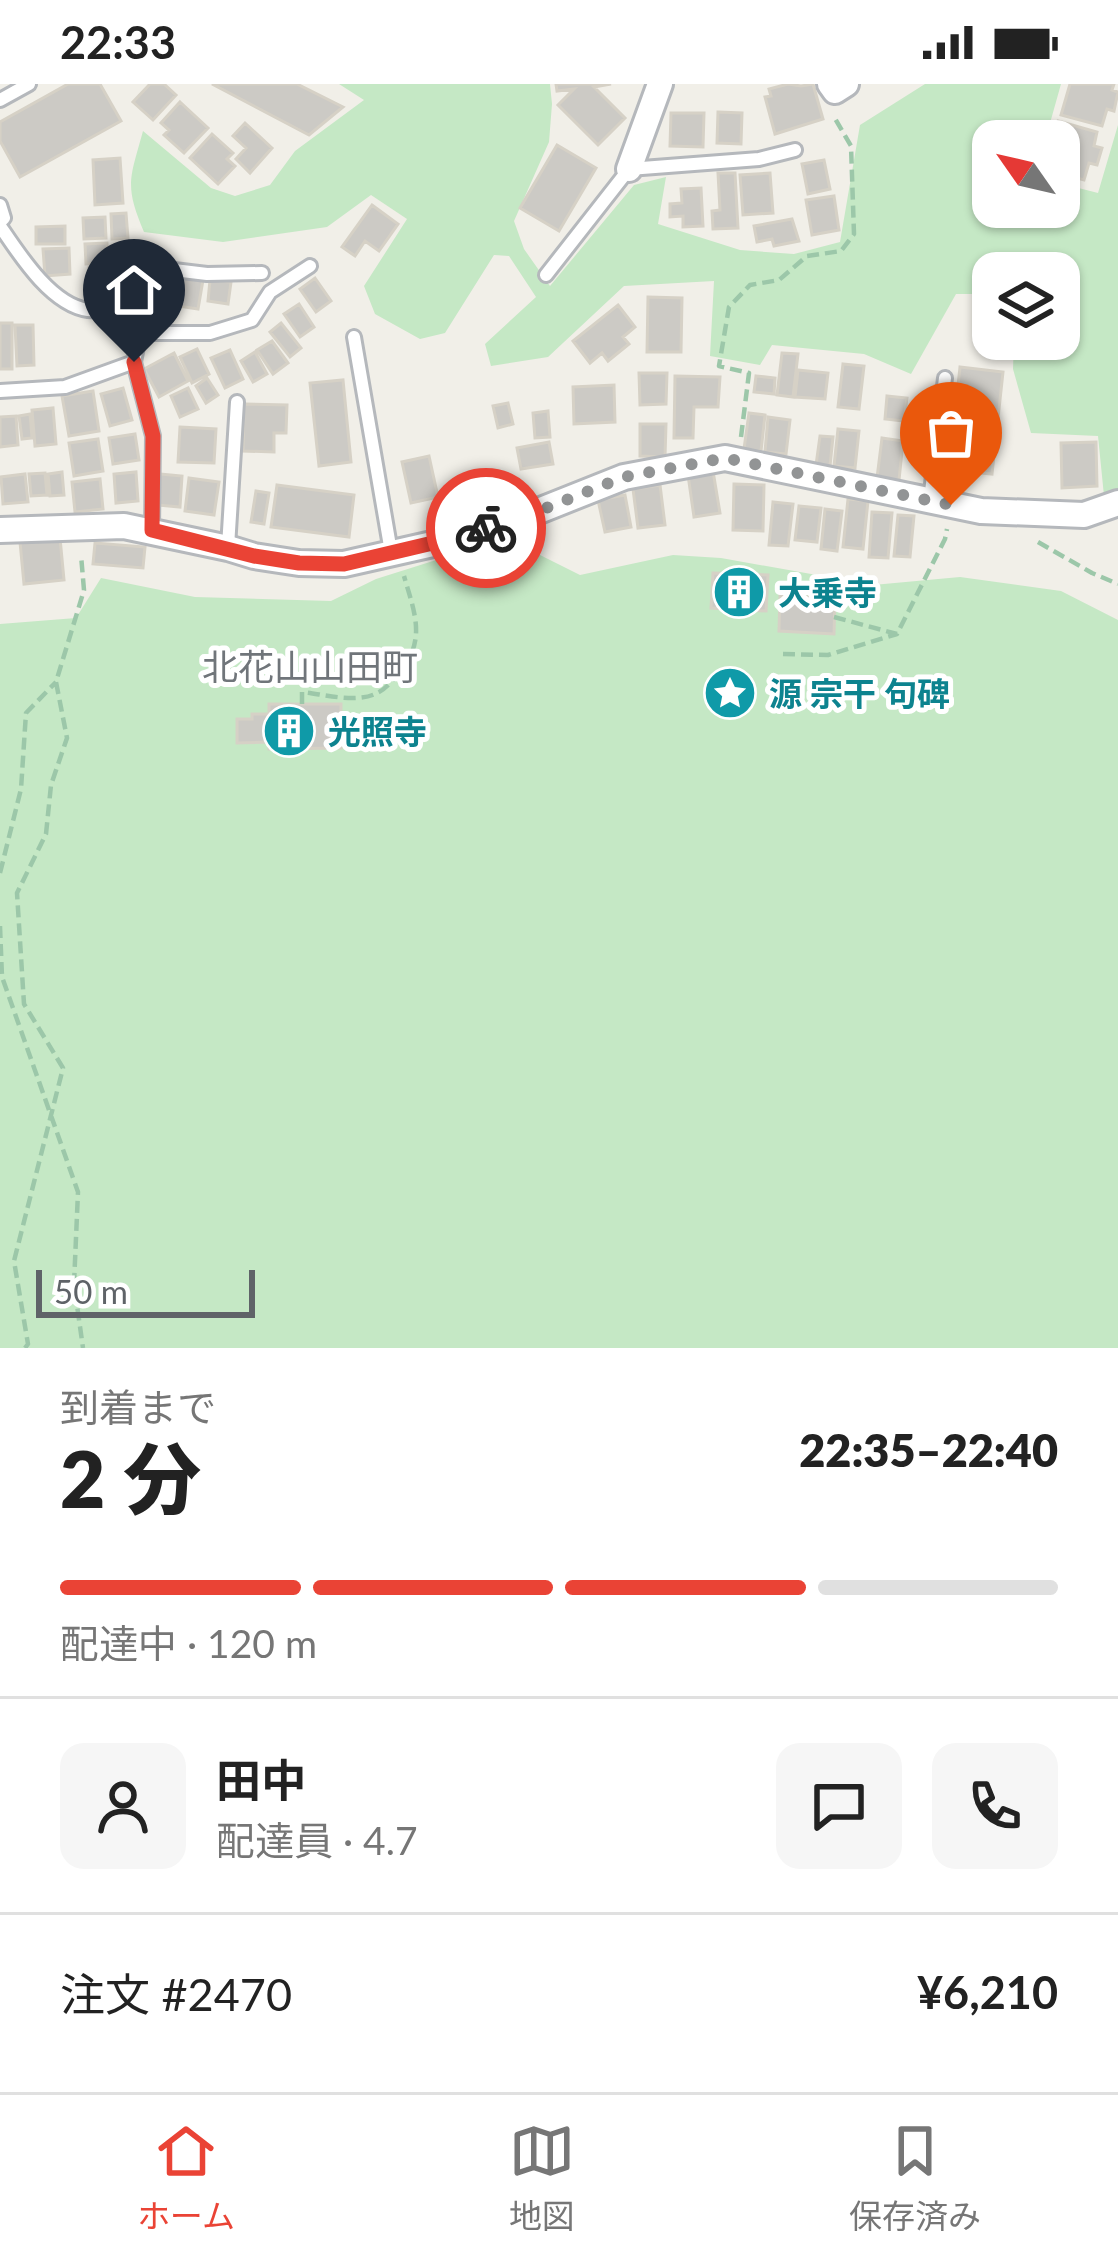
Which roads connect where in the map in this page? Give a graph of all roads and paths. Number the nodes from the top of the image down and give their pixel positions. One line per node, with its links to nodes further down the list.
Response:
1 (29, 84): 4 (lane)
2 (660, 84): 6 (street)
3 (837, 86): 19 (path)
4 (0, 100)
5 (795, 150): 6 (lane)
6 (629, 170): 11 (lane)
7 (0, 205): 8 (lane)
8 (0, 224): 12 (lane)
9 (310, 266): 13 (lane)
10 (262, 273): 12 (lane)
11 (546, 275)
12 (143, 316): 13 (lane)
13 (141, 333): 15 (lane)
14 (354, 337): 27 (lane)
15 (134, 362): 17 (lane); 25 (lane)
16 (945, 378): 20 (lane)
17 (0, 391)
18 (237, 402): 26 (lane)
19 (738, 461): 20 (street); 27 (street)
20 (940, 503): 22 (street); 30 (path)
21 (1118, 503): 22 (street)
22 (1000, 512): 28 (path)
23 (78, 527): 24 (street); 25 (street); 32 (path)
24 (0, 530)
25 (152, 530): 26 (street)
26 (228, 548): 27 (street)
27 (395, 552): 33 (path)
28 (1118, 584)
29 (834, 617): 30 (path)
30 (897, 634): 31 (path)
31 (783, 654)
32 (56, 682): 34 (path); 36 (path)
33 (302, 704)
34 (0, 873)
35 (0, 926): 36 (path)
36 (51, 1115): 37 (path); 38 (path)
37 (25, 1348)
38 (83, 1348)

